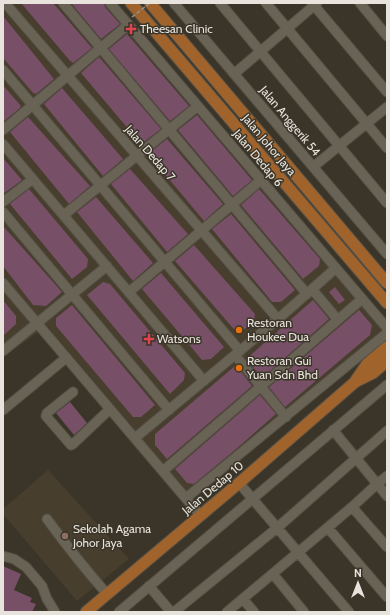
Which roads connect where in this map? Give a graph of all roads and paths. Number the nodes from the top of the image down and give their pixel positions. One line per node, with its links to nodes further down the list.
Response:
1 (5, 3): 18 (street, Jalan Dedap 7)
2 (63, 3): 14 (street)
3 (110, 3): 11 (street, Jalan Dedap 6)
4 (131, 3): 50 (main road, Jalan Johor Jaya)
5 (150, 3): 11 (path, bridge); 44 (main road, Jalan Johor Jaya)
6 (174, 3): 17 (street, Jalan Anggerik 54)
7 (220, 3): 15 (street)
8 (266, 3): 12 (street)
9 (360, 3): 13 (street)
10 (314, 4): 12 (street); 19 (street)
11 (130, 21): 14 (street); 21 (street, Jalan Dedap 6)
12 (287, 29): 15 (street); 23 (street)
13 (387, 36)
14 (101, 48): 18 (street); 25 (street)
15 (260, 52): 17 (street); 27 (street)
16 (3, 70): 20 (street)
17 (234, 74): 30 (street, Jalan Anggerik 54)
18 (67, 76): 20 (street); 29 (street, Jalan Dedap 7)
19 (387, 92)
20 (33, 105): 24 (street); 33 (street)
21 (198, 106): 25 (street); 32 (street, Jalan Dedap 6)
22 (387, 107): 23 (street)
23 (367, 123): 27 (street); 28 (street)
24 (3, 130)
25 (169, 130): 29 (street); 36 (street)
26 (3, 144): 31 (street)
27 (339, 146): 30 (street); 35 (street)
28 (387, 148)
29 (137, 156): 33 (street); 39 (street, Jalan Dedap 7)
30 (313, 167): 40 (street, Jalan Anggerik 54)
31 (33, 179): 34 (street); 38 (street)
32 (261, 180): 36 (street); 43 (street, Jalan Dedap 6)
33 (101, 185): 38 (street); 41 (street)
34 (3, 202)
35 (387, 203)
36 (232, 205): 39 (street); 47 (street)
37 (3, 212): 48 (street)
38 (64, 215): 42 (street)
39 (201, 231): 41 (street); 51 (street, Jalan Dedap 7)
40 (385, 249)
41 (165, 262): 46 (street); 58 (street)
42 (107, 266): 46 (street); 48 (street)
43 (336, 268): 47 (street); 49 (street, Jalan Dedap 6)
44 (387, 283)
45 (4, 287): 53 (street)
46 (129, 292): 61 (street)
47 (309, 292): 51 (street); 52 (street)
48 (72, 294): 53 (street); 68 (street)
49 (362, 299): 52 (street); 54 (street, Jalan Dedap 6)
50 (387, 303)
51 (278, 319): 58 (street)
52 (338, 320): 64 (street)
53 (37, 322): 57 (street); 59 (street)
54 (387, 328)
55 (387, 333): 69 (street)
56 (387, 347): 62 (main road, Jalan Dedap 10)
57 (3, 351)
58 (237, 353): 61 (street); 64 (street)
59 (67, 358): 66 (street); 67 (street)
60 (387, 361): 62 (main road, Jalan Dedap 10)
61 (204, 381): 68 (street)
62 (355, 382): 76 (main road, Jalan Dedap 10)
63 (387, 384): 70 (street)
64 (261, 386): 69 (street); 74 (street)
65 (73, 392): 66 (street)
66 (110, 409): 72 (street)
67 (3, 410)
68 (169, 410): 72 (street)
69 (286, 417): 79 (street)
70 (333, 430): 73 (street); 80 (street)
71 (387, 431): 73 (street)
72 (135, 438): 74 (street)
73 (356, 458): 77 (street); 84 (street)
74 (163, 471): 79 (street)
75 (387, 476): 77 (street)
76 (239, 483): 80 (street); 82 (main road, Jalan Dedap 10)
77 (377, 484): 78 (street); 81 (street)
78 (387, 496)
79 (186, 498): 82 (street)
80 (253, 498): 84 (street); 90 (street)
81 (352, 507): 85 (street); 86 (street)
82 (200, 515): 91 (main road, Jalan Dedap 10)
83 (47, 519): 91 (street)
84 (277, 528): 87 (street); 98 (street)
85 (328, 528): 87 (street); 92 (street)
86 (387, 547)
87 (298, 553): 89 (street); 102 (street)
88 (3, 556): 94 (street)
89 (272, 574): 93 (street); 101 (street)
90 (149, 586): 96 (street); 97 (street)
91 (107, 594): 95 (main road, Jalan Dedap 10)
92 (387, 597)
93 (243, 599): 99 (street); 100 (street)
94 (55, 612)
95 (86, 612)
96 (119, 612)
97 (171, 612)
98 (174, 612)
99 (228, 612)
100 (254, 612)
101 (304, 612)
102 (349, 612)

